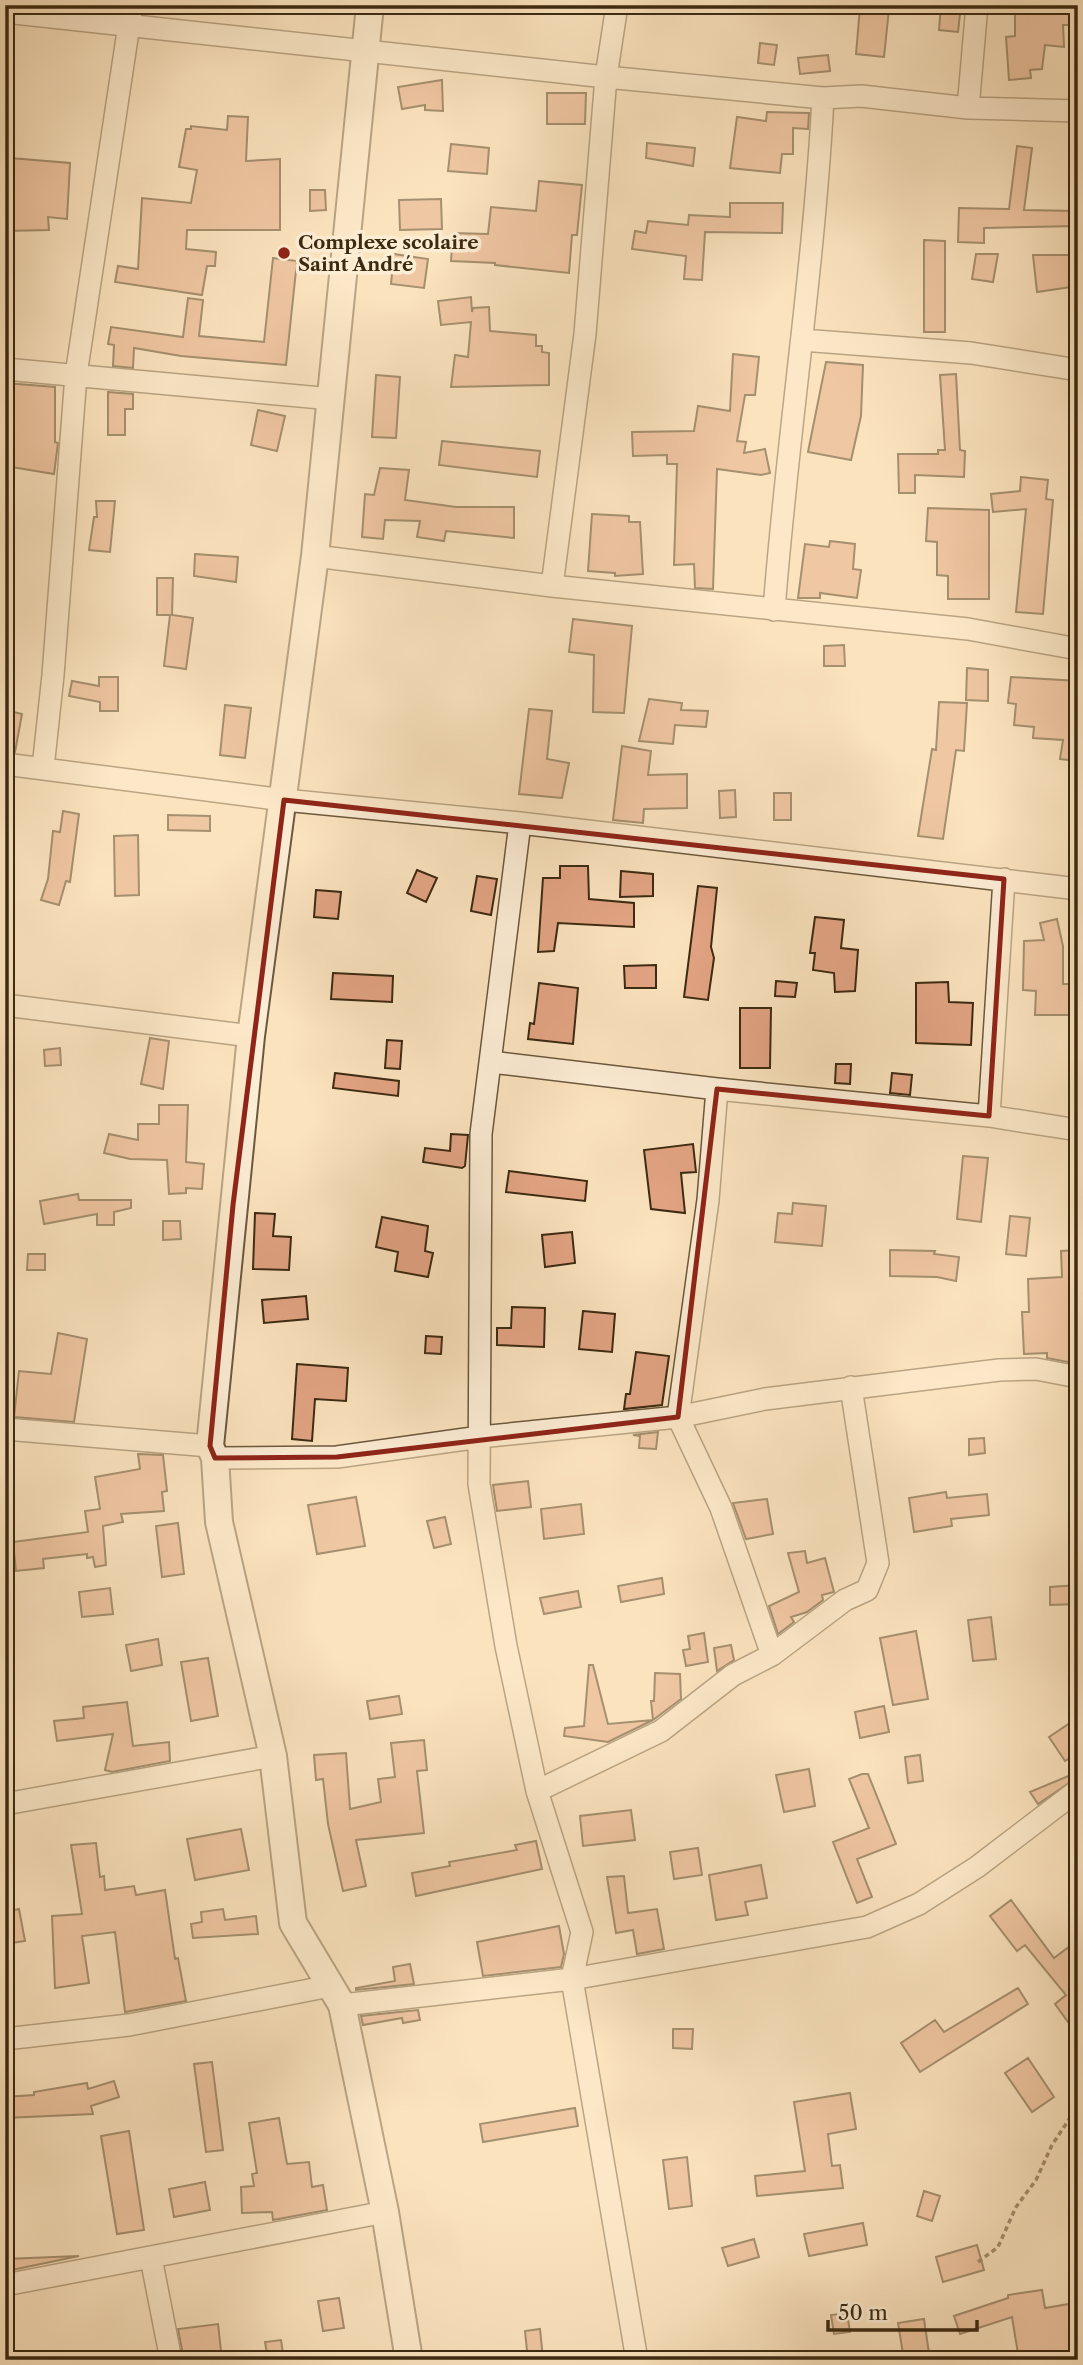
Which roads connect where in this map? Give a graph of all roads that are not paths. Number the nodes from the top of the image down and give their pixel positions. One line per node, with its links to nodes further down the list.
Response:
1 (370, 5): 6 (street)
2 (617, 5): 7 (street)
3 (977, 5): 9 (street)
4 (5, 12): 5 (street)
5 (131, 15): 6 (street); 14 (street)
6 (365, 51): 7 (street); 15 (street)
7 (606, 77): 8 (street); 17 (street)
8 (823, 98): 9 (street); 11 (street)
9 (968, 108): 10 (street)
10 (1078, 111)
11 (802, 340): 13 (street); 18 (street)
12 (5, 369): 14 (street)
13 (1078, 370)
14 (76, 375): 15 (street); 21 (street)
15 (332, 399): 16 (street)
16 (315, 556): 17 (street); 22 (street)
17 (552, 586): 18 (street)
18 (774, 610): 19 (street)
19 (1078, 649)
20 (5, 764): 21 (street)
21 (43, 768): 22 (street)
22 (284, 800): 23 (street); 27 (street)
23 (520, 823): 24 (street); 28 (street)
24 (1004, 880): 25 (street); 30 (street)
25 (1078, 889)
26 (5, 1005): 27 (street)
27 (251, 1036): 37 (street)
28 (491, 1062): 29 (street); 36 (street)
29 (717, 1089): 30 (street); 34 (street)
30 (989, 1116): 31 (street)
31 (1078, 1130)
32 (1078, 1377): 33 (street)
33 (851, 1387): 34 (street); 38 (street)
34 (678, 1417): 36 (street); 38 (street)
35 (5, 1429): 37 (street)
36 (480, 1437): 37 (street); 41 (street)
37 (212, 1452): 39 (street)
38 (772, 1655): 41 (street)
39 (273, 1756): 42 (street); 44 (street)
40 (1078, 1790): 43 (street)
41 (537, 1791): 43 (street)
42 (5, 1804)
43 (572, 1979): 44 (street); 51 (street)
44 (336, 1996): 45 (street); 46 (street)
45 (5, 2039)
46 (385, 2212): 47 (street); 50 (street)
47 (151, 2259): 48 (street); 49 (street)
48 (5, 2285)
49 (171, 2360)
50 (409, 2360)
51 (637, 2360)

